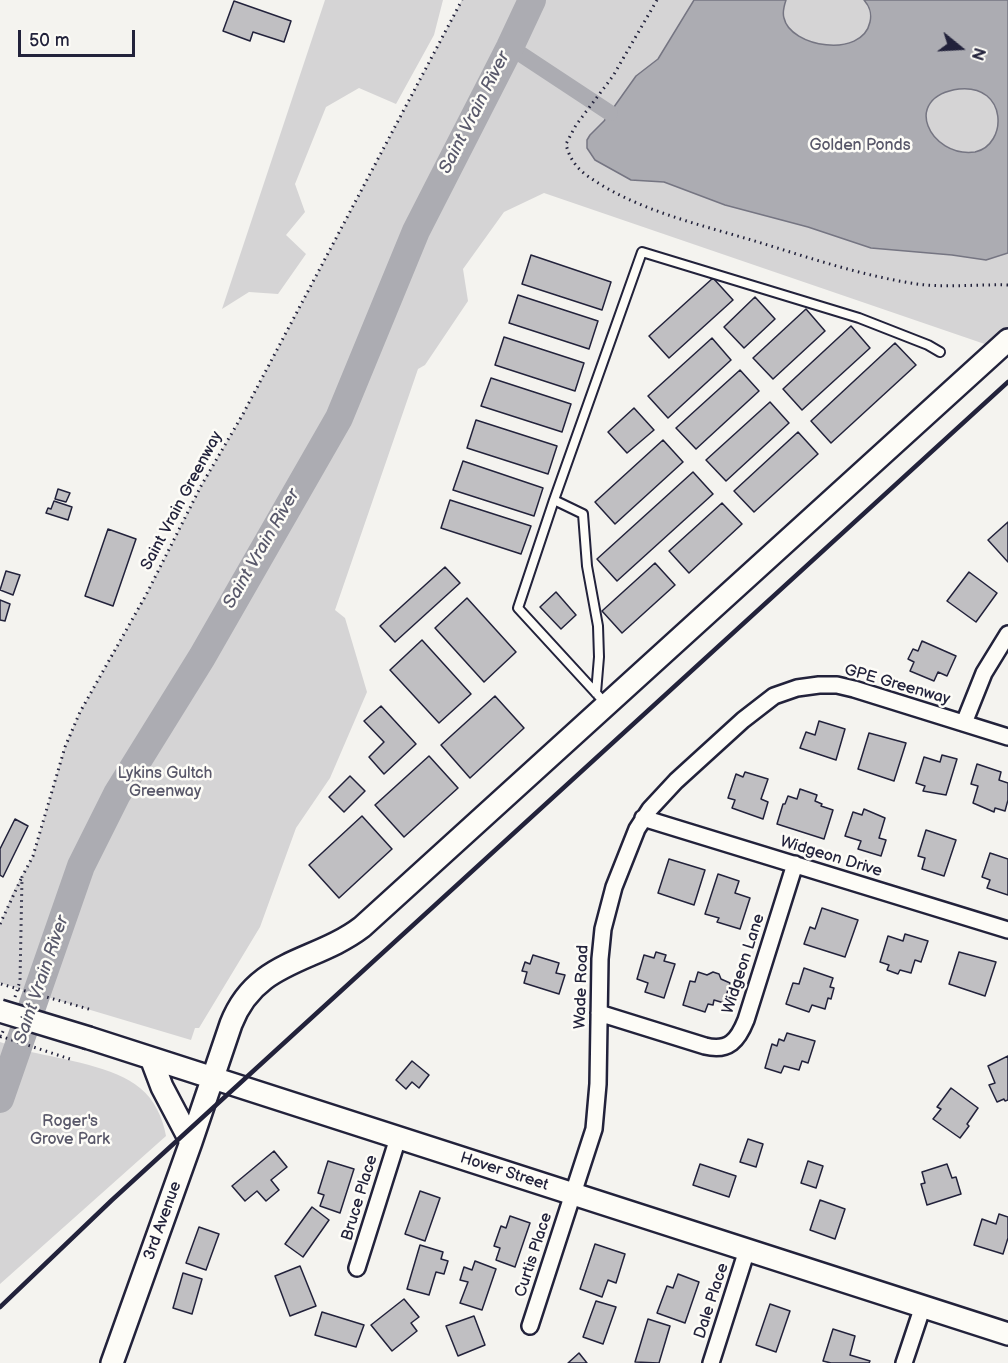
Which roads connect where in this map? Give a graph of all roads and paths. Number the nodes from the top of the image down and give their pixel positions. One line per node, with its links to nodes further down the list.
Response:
1 (462, 0): 13 (path, Saint Vrain Greenway)
2 (657, 0): 3 (path)
3 (1006, 285)
4 (1008, 340): 8 (street, 3rd Avenue)
5 (940, 352): 6 (lane)
6 (554, 500): 8 (lane); 8 (lane)
7 (1008, 633): 9 (street)
8 (601, 699): 23 (street, 3rd Avenue)
9 (964, 723): 10 (street, GPE Greenway); 11 (street, GPE Greenway)
10 (1008, 737)
11 (643, 818): 12 (street, Widgeon Drive); 18 (street, Wade Road)
12 (795, 864): 15 (street, Widgeon Drive); 18 (street, Widgeon Lane)
13 (22, 877): 14 (path); 19 (path, Saint Vrain Greenway)
14 (0, 924)
15 (1008, 930)
16 (1, 984): 17 (path, bridge)
17 (92, 1010)
18 (599, 1013): 26 (street, Wade Road)
19 (6, 1014): 20 (path, Saint Vrain Greenway); 21 (street, Hover Street, bridge)
20 (0, 1037): 22 (path, bridge)
21 (151, 1058): 23 (street, Hover Street); 25 (street)
22 (73, 1060)
23 (213, 1078): 24 (street, Hover Street); 25 (street, 3rd Avenue)
24 (398, 1138): 26 (street, Hover Street); 28 (street, Bruce Place)
25 (191, 1142): 32 (street, 3rd Avenue)
26 (573, 1194): 27 (street, Hover Street); 30 (street, Curtis Place)
27 (747, 1250): 29 (street, Hover Street); 33 (street, Dale Place)
28 (357, 1268)
29 (922, 1306): 31 (street, Hover Street); 34 (street)
30 (530, 1326)
31 (1008, 1334)
32 (112, 1363)
33 (711, 1363)
34 (904, 1363)

